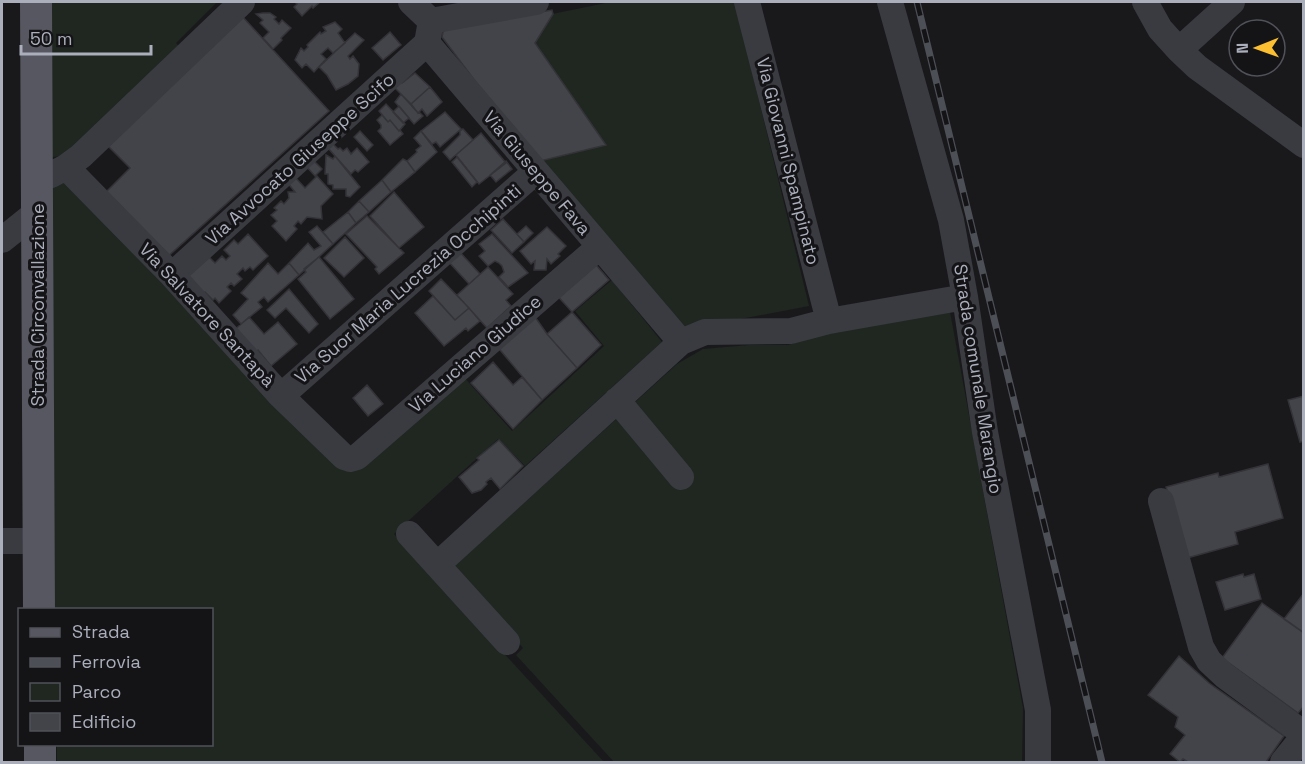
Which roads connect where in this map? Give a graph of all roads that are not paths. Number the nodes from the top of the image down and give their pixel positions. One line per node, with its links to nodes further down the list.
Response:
1 (36, 2): 14 (main road, Strada Circonvallazione)
2 (242, 2): 12 (street)
3 (411, 2): 9 (street, Via Giuseppe Fava)
4 (536, 2): 9 (street)
5 (747, 2): 20 (street, Via Giovanni Spampinato)
6 (890, 2): 19 (street, Strada comunale Marangio)
7 (1145, 2): 10 (street)
8 (1232, 2): 10 (street)
9 (429, 32): 13 (street, Via Giuseppe Fava); 18 (street, Via Avvocato Giuseppe Scifo)
10 (1179, 50): 11 (street)
11 (1304, 145)
12 (66, 167): 14 (street); 18 (street, Via Salvatore Santapà)
13 (535, 172): 17 (street, Via Giuseppe Fava); 22 (street, Via Suor Maria Lucrezia Occhipinti)
14 (37, 182): 15 (main road, Strada Circonvallazione)
15 (37, 212): 16 (street); 29 (main road, Strada Circonvallazione)
16 (2, 240)
17 (599, 246): 21 (street, Via Giuseppe Fava); 24 (street, Via Luciano Giudice)
18 (172, 275): 22 (street, Via Salvatore Santapà)
19 (965, 297): 20 (street); 36 (street, Strada comunale Marangio)
20 (829, 321): 21 (street)
21 (681, 342): 23 (street)
22 (281, 396): 24 (street, Via Salvatore Santapà)
23 (616, 400): 25 (street); 30 (street)
24 (350, 459)
25 (681, 477)
26 (1161, 501): 33 (street)
27 (409, 534): 30 (street)
28 (2, 541): 29 (street)
29 (39, 541): 31 (main road, Strada Circonvallazione)
30 (437, 565): 32 (street)
31 (39, 608)
32 (507, 642)
33 (1304, 735): 37 (street)
34 (40, 746): 35 (main road)
35 (40, 762)
36 (1038, 762)
37 (1284, 762)

